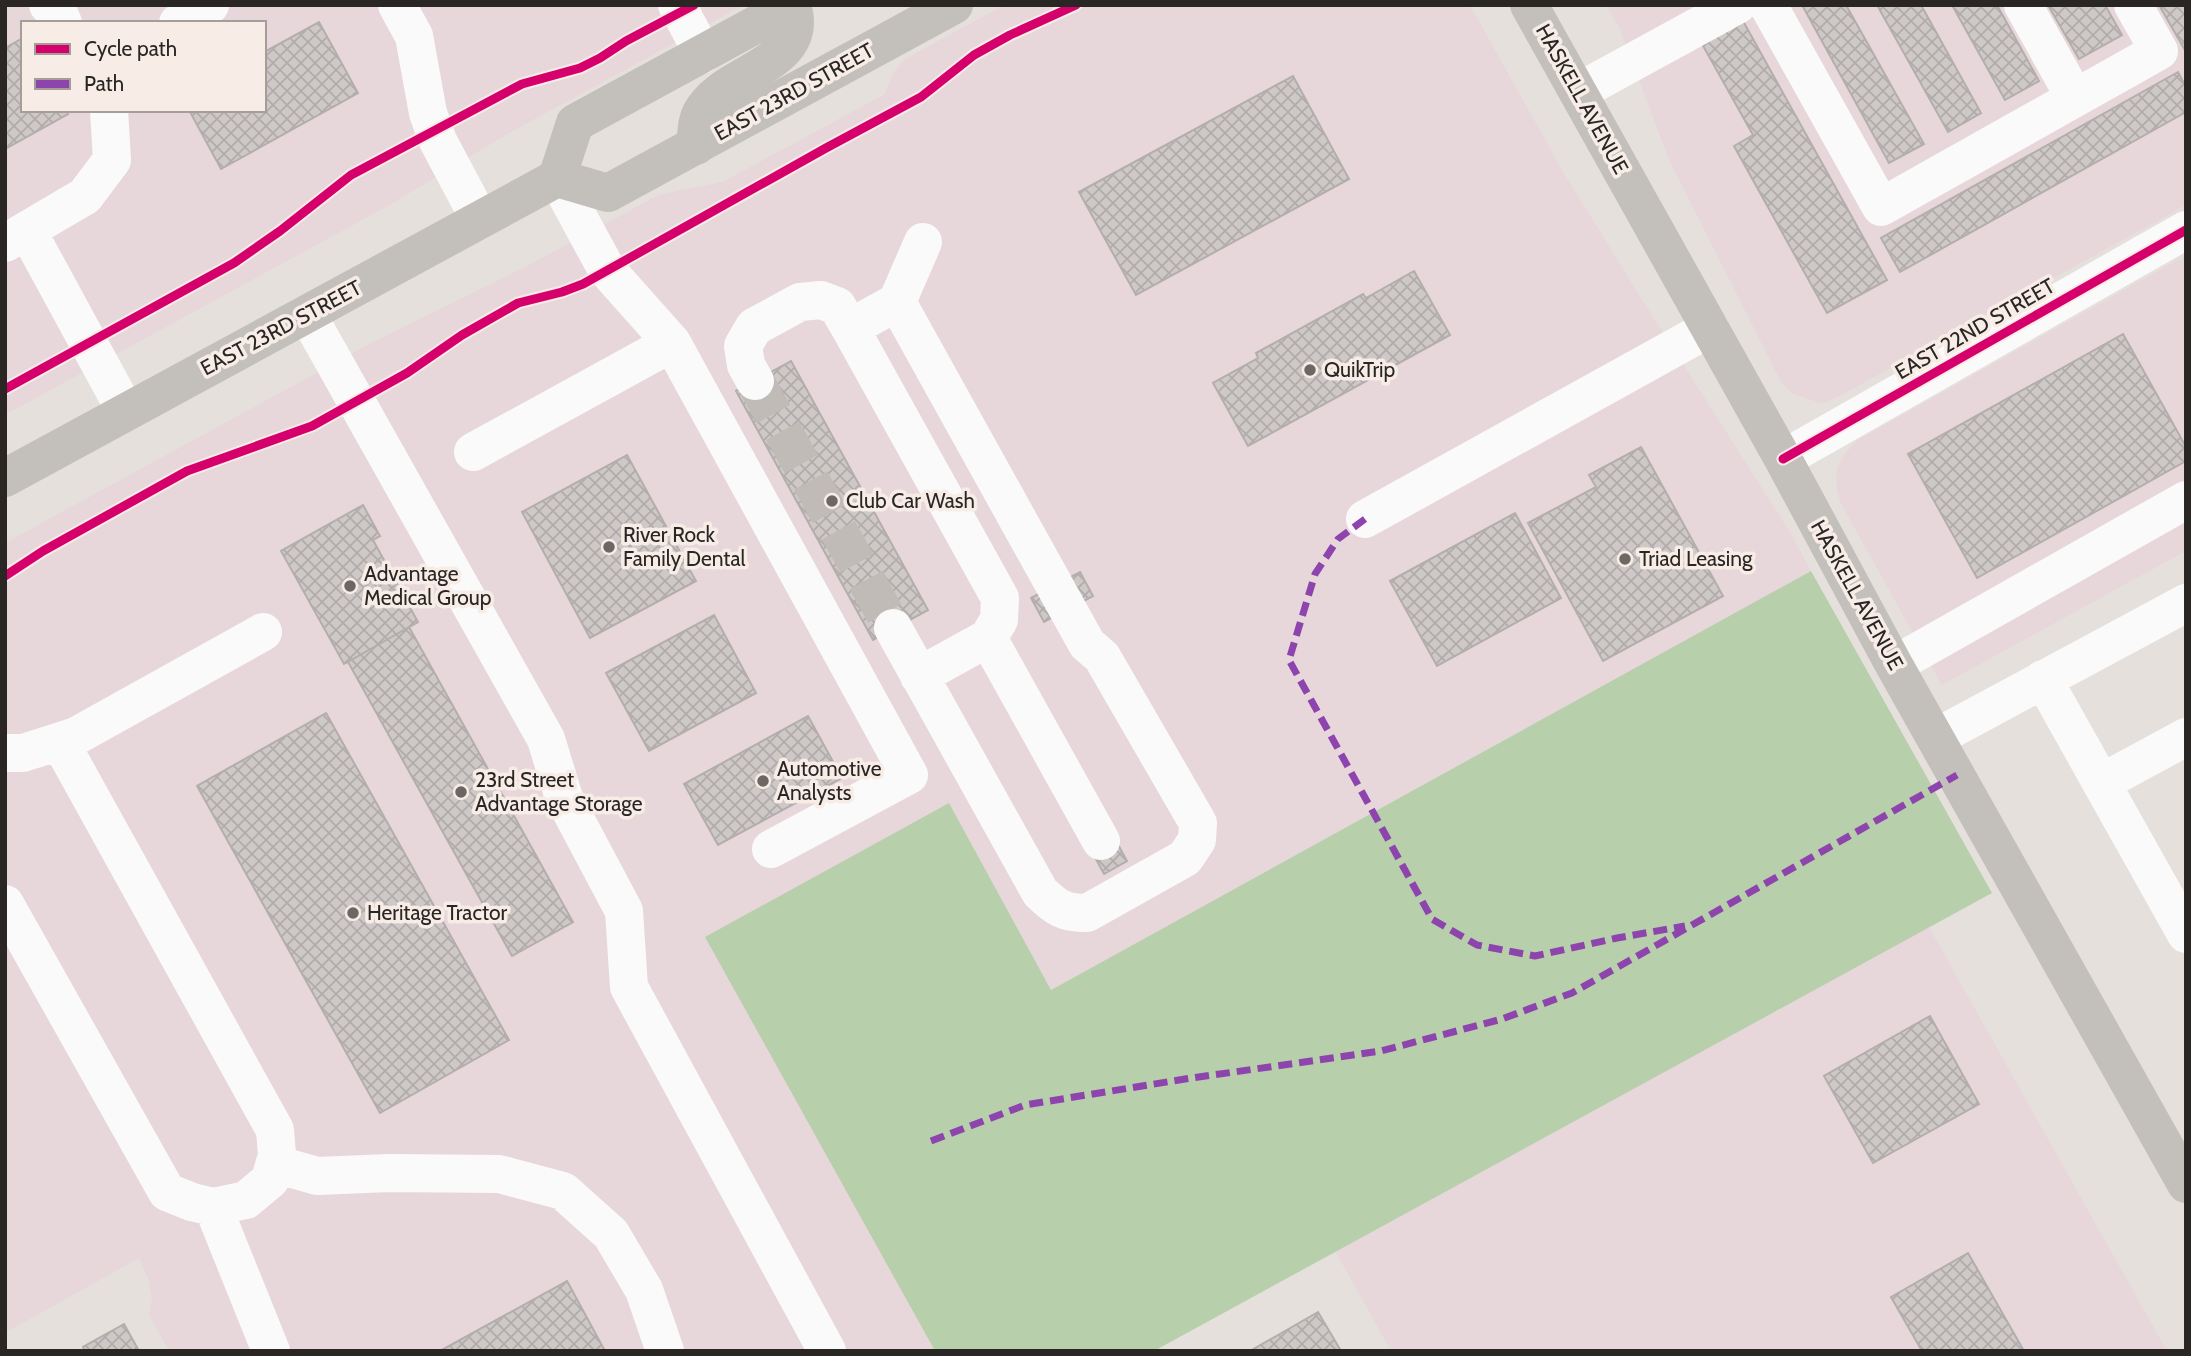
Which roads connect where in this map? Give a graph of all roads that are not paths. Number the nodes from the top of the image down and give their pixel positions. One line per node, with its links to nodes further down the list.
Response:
1 (48, 5): 12 (street)
2 (210, 5): 13 (street)
3 (397, 5): 20 (street)
4 (677, 5): 14 (street)
5 (792, 5): 14 (main road); 18 (main road)
6 (954, 5): 18 (main road, EAST 23RD STREET)
7 (1529, 5): 15 (main road, HASKELL AVENUE)
8 (1737, 5): 15 (street)
9 (1768, 5): 16 (street)
10 (2023, 5): 16 (street)
11 (2133, 5): 16 (street)
12 (62, 21)
13 (182, 21)
14 (704, 54): 19 (main road)
15 (1578, 92): 27 (main road, HASKELL AVENUE)
16 (2075, 98)
17 (108, 112): 22 (street)
18 (696, 146): 19 (main road, EAST 23RD STREET)
19 (557, 178): 20 (main road, EAST 23RD STREET); 28 (street)
20 (480, 220): 25 (main road, EAST 23RD STREET)
21 (2186, 229): 32 (street, EAST 22ND STREET)
22 (16, 237): 30 (street)
23 (923, 242): 24 (street)
24 (897, 302): 26 (street); 41 (street)
25 (307, 314): 30 (main road, EAST 23RD STREET); 57 (street)
26 (850, 328): 29 (street); 39 (street)
27 (1710, 328): 32 (main road, HASKELL AVENUE); 35 (street)
28 (672, 343): 31 (street); 49 (street)
29 (755, 381)
30 (126, 412): 33 (main road, EAST 23RD STREET)
31 (473, 452)
32 (1783, 459): 40 (main road, HASKELL AVENUE)
33 (5, 478)
34 (2186, 500): 40 (street)
35 (1365, 519)
36 (2186, 603): 42 (street)
37 (893, 628): 41 (street)
38 (263, 632): 45 (street)
39 (988, 638): 41 (street); 48 (street)
40 (1894, 665): 44 (main road, HASKELL AVENUE)
41 (919, 676)
42 (2043, 680): 44 (street); 47 (street)
43 (2186, 737): 47 (street)
44 (1936, 738): 53 (main road, HASKELL AVENUE)
45 (60, 742): 46 (street); 52 (street)
46 (5, 752)
47 (2101, 783): 51 (street)
48 (1101, 841)
49 (771, 849)
50 (5, 904): 54 (street)
51 (2186, 934)
52 (275, 1164): 54 (street); 56 (street)
53 (2186, 1184)
54 (213, 1207): 55 (street)
55 (271, 1351)
56 (665, 1351)
57 (827, 1351)

